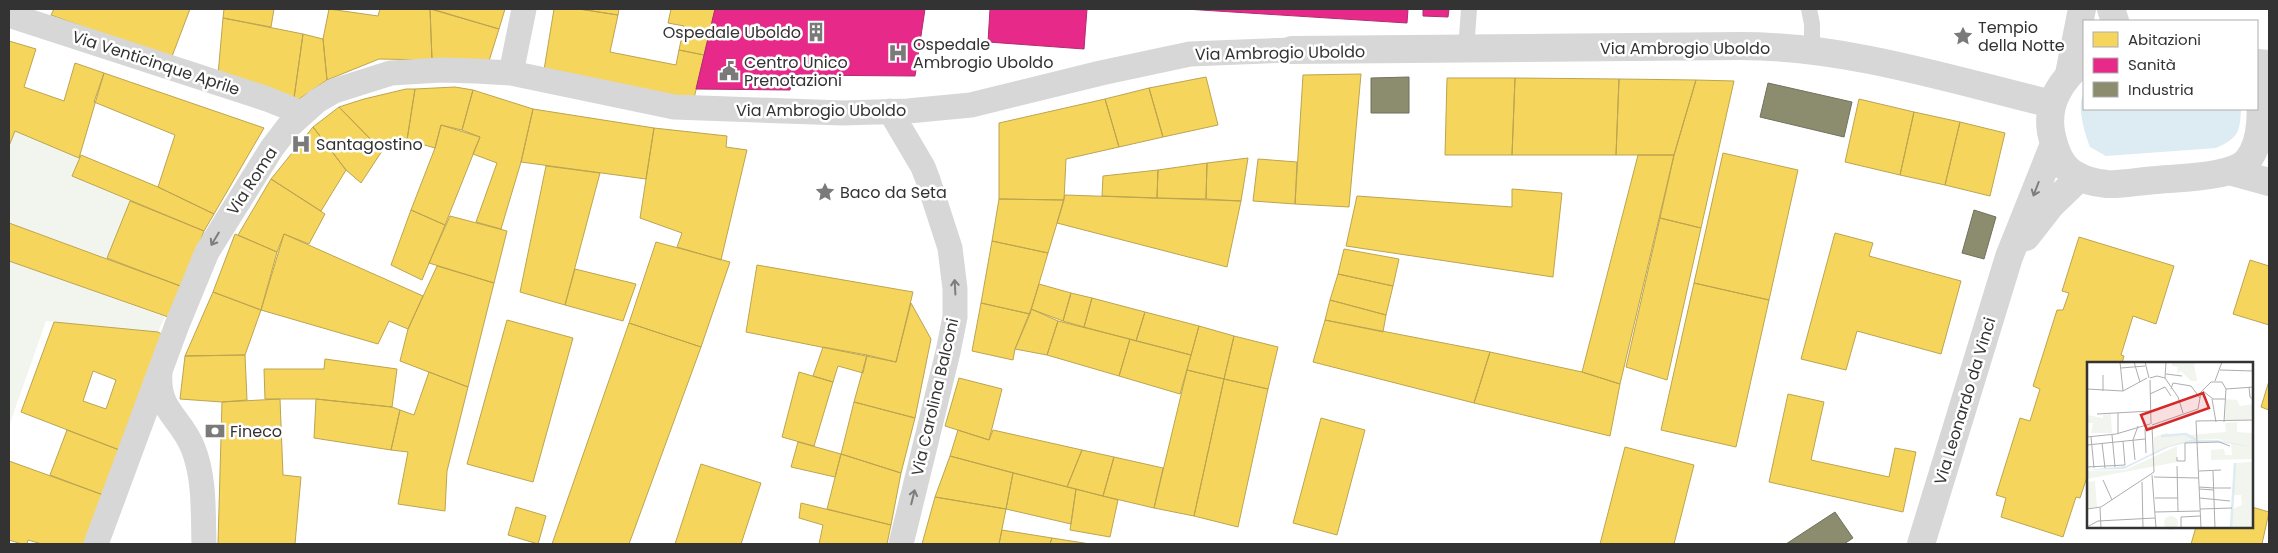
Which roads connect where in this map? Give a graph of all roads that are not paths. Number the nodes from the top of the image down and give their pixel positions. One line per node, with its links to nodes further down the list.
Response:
1 (524, 9): 10 (street)
2 (1469, 9): 7 (lane)
3 (1809, 9): 8 (lane)
4 (2082, 9): 9 (street)
5 (9, 15): 14 (street, Via Venticinque Aprile)
6 (1292, 50): 7 (street, Via Ambrogio Uboldo); 13 (street, Via Ambrogio Uboldo)
7 (1466, 50): 8 (street, Via Ambrogio Uboldo)
8 (1812, 50): 12 (street, Via Ambrogio Uboldo)
9 (2077, 67): 12 (street)
10 (511, 73): 13 (street, Via Ambrogio Uboldo); 14 (street, Via Roma)
11 (2258, 87): 16 (street)
12 (2052, 104): 15 (street)
13 (890, 111): 24 (street, Via Carolina Balconi, one-way to 13)
14 (302, 113): 21 (street, Via Roma, one-way to 21)
15 (2054, 144): 18 (street); 20 (street, Via Leonardo da Vinci, one-way to 20)
16 (2264, 148): 17 (street)
17 (2228, 171): 18 (street); 19 (street)
18 (2080, 177): 20 (street, Via Leonardo da Vinci)
19 (2269, 182)
20 (2009, 257): 25 (street, Via Leonardo da Vinci)
21 (160, 372): 22 (street, Via Roma); 23 (street)
22 (96, 544)
23 (204, 544)
24 (901, 544)
25 (1921, 544)

